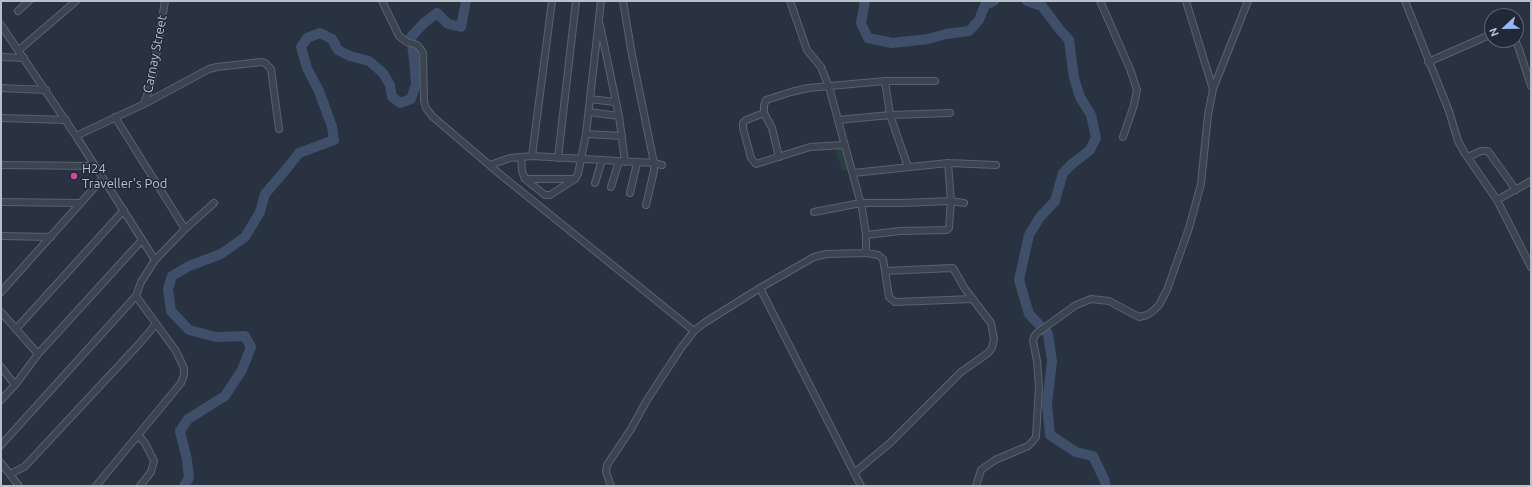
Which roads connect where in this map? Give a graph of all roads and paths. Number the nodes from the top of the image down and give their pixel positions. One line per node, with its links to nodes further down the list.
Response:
1 (29, 1): 14 (street)
2 (76, 1): 19 (street)
3 (165, 1): 32 (street, Carnay Street)
4 (382, 1): 60 (street)
5 (552, 1): 48 (street)
6 (576, 1): 51 (street)
7 (601, 1): 15 (street)
8 (623, 1): 57 (street)
9 (790, 1): 26 (street)
10 (1100, 1): 46 (street)
11 (1186, 1): 28 (street)
12 (1248, 1): 28 (street)
13 (1405, 1): 22 (street)
14 (18, 11)
15 (599, 18): 30 (street); 31 (street)
16 (1, 25): 19 (street)
17 (1484, 38): 22 (street)
18 (1519, 48): 25 (street)
19 (19, 50): 21 (street)
20 (1, 57): 21 (street)
21 (24, 58): 29 (street)
22 (1428, 62): 52 (street)
23 (885, 81): 24 (street); 26 (street); 36 (street)
24 (935, 81)
25 (1531, 86)
26 (829, 87): 34 (street); 41 (street)
27 (1, 88): 29 (street)
28 (1213, 89): 115 (street)
29 (46, 90): 40 (street)
30 (590, 99): 31 (street); 33 (street)
31 (615, 102): 37 (street)
32 (144, 104): 38 (street, Carnay Street); 42 (street)
33 (589, 112): 37 (street); 43 (street)
34 (764, 113): 50 (street); 50 (street)
35 (950, 113): 36 (street)
36 (890, 115): 41 (street); 64 (street)
37 (619, 116): 45 (street)
38 (115, 117): 44 (street, Carnay Street); 84 (street)
39 (1, 118): 40 (street)
40 (66, 120): 44 (street)
41 (838, 120): 47 (street)
42 (279, 129)
43 (586, 134): 45 (street); 53 (street)
44 (76, 136): 63 (street)
45 (622, 136): 55 (street)
46 (1123, 137)
47 (844, 145): 50 (street); 65 (street)
48 (532, 156): 49 (street); 51 (street)
49 (521, 157): 60 (street); 68 (street)
50 (779, 157)
51 (558, 158): 53 (street)
52 (1468, 158): 72 (street); 75 (street)
53 (582, 159): 54 (street); 67 (street)
54 (602, 160): 55 (street); 70 (street)
55 (622, 161): 56 (street); 71 (street)
56 (637, 163): 57 (street); 73 (street)
57 (654, 163): 61 (street); 81 (street)
58 (948, 163): 62 (street); 64 (street); 74 (street)
59 (1, 165): 63 (street)
60 (490, 165): 100 (street)
61 (662, 165)
62 (996, 165)
63 (95, 166): 66 (street)
64 (908, 168): 65 (street)
65 (853, 172): 79 (street)
66 (103, 178): 77 (street); 82 (street)
67 (575, 179): 68 (street); 68 (street)
68 (525, 180)
69 (1531, 181): 72 (street)
70 (595, 183)
71 (611, 188)
72 (1516, 190): 75 (street)
73 (630, 193)
74 (951, 200): 79 (street); 80 (street); 85 (street)
75 (1497, 200): 91 (street)
76 (1, 202): 77 (street)
77 (80, 203): 87 (street)
78 (214, 203): 84 (street)
79 (860, 203): 83 (street); 85 (street)
80 (964, 203)
81 (646, 205)
82 (124, 210): 88 (street); 99 (street)
83 (814, 212)
84 (185, 229): 90 (street)
85 (866, 235): 89 (street)
86 (1, 236): 87 (street)
87 (51, 237): 94 (street)
88 (142, 240): 90 (street); 101 (street)
89 (866, 253): 92 (street); 93 (street)
90 (155, 260): 95 (street)
91 (1531, 267)
92 (885, 271): 96 (street); 96 (street)
93 (760, 288): 100 (street); 108 (street)
94 (1, 292)
95 (136, 296): 98 (street); 106 (street)
96 (973, 299): 108 (street)
97 (1, 312): 99 (street)
98 (156, 324): 105 (street); 109 (street)
99 (16, 329): 101 (street)
100 (694, 331): 113 (street)
101 (38, 354): 103 (street)
102 (1, 367): 103 (street)
103 (15, 385): 104 (street)
104 (1, 400)
105 (138, 435): 111 (street); 112 (street)
106 (1, 445)
107 (1, 463): 109 (street)
108 (854, 473): 114 (street)
109 (10, 474): 110 (street)
110 (18, 486)
111 (96, 486)
112 (140, 486)
113 (611, 486)
114 (861, 486)
115 (976, 486)

